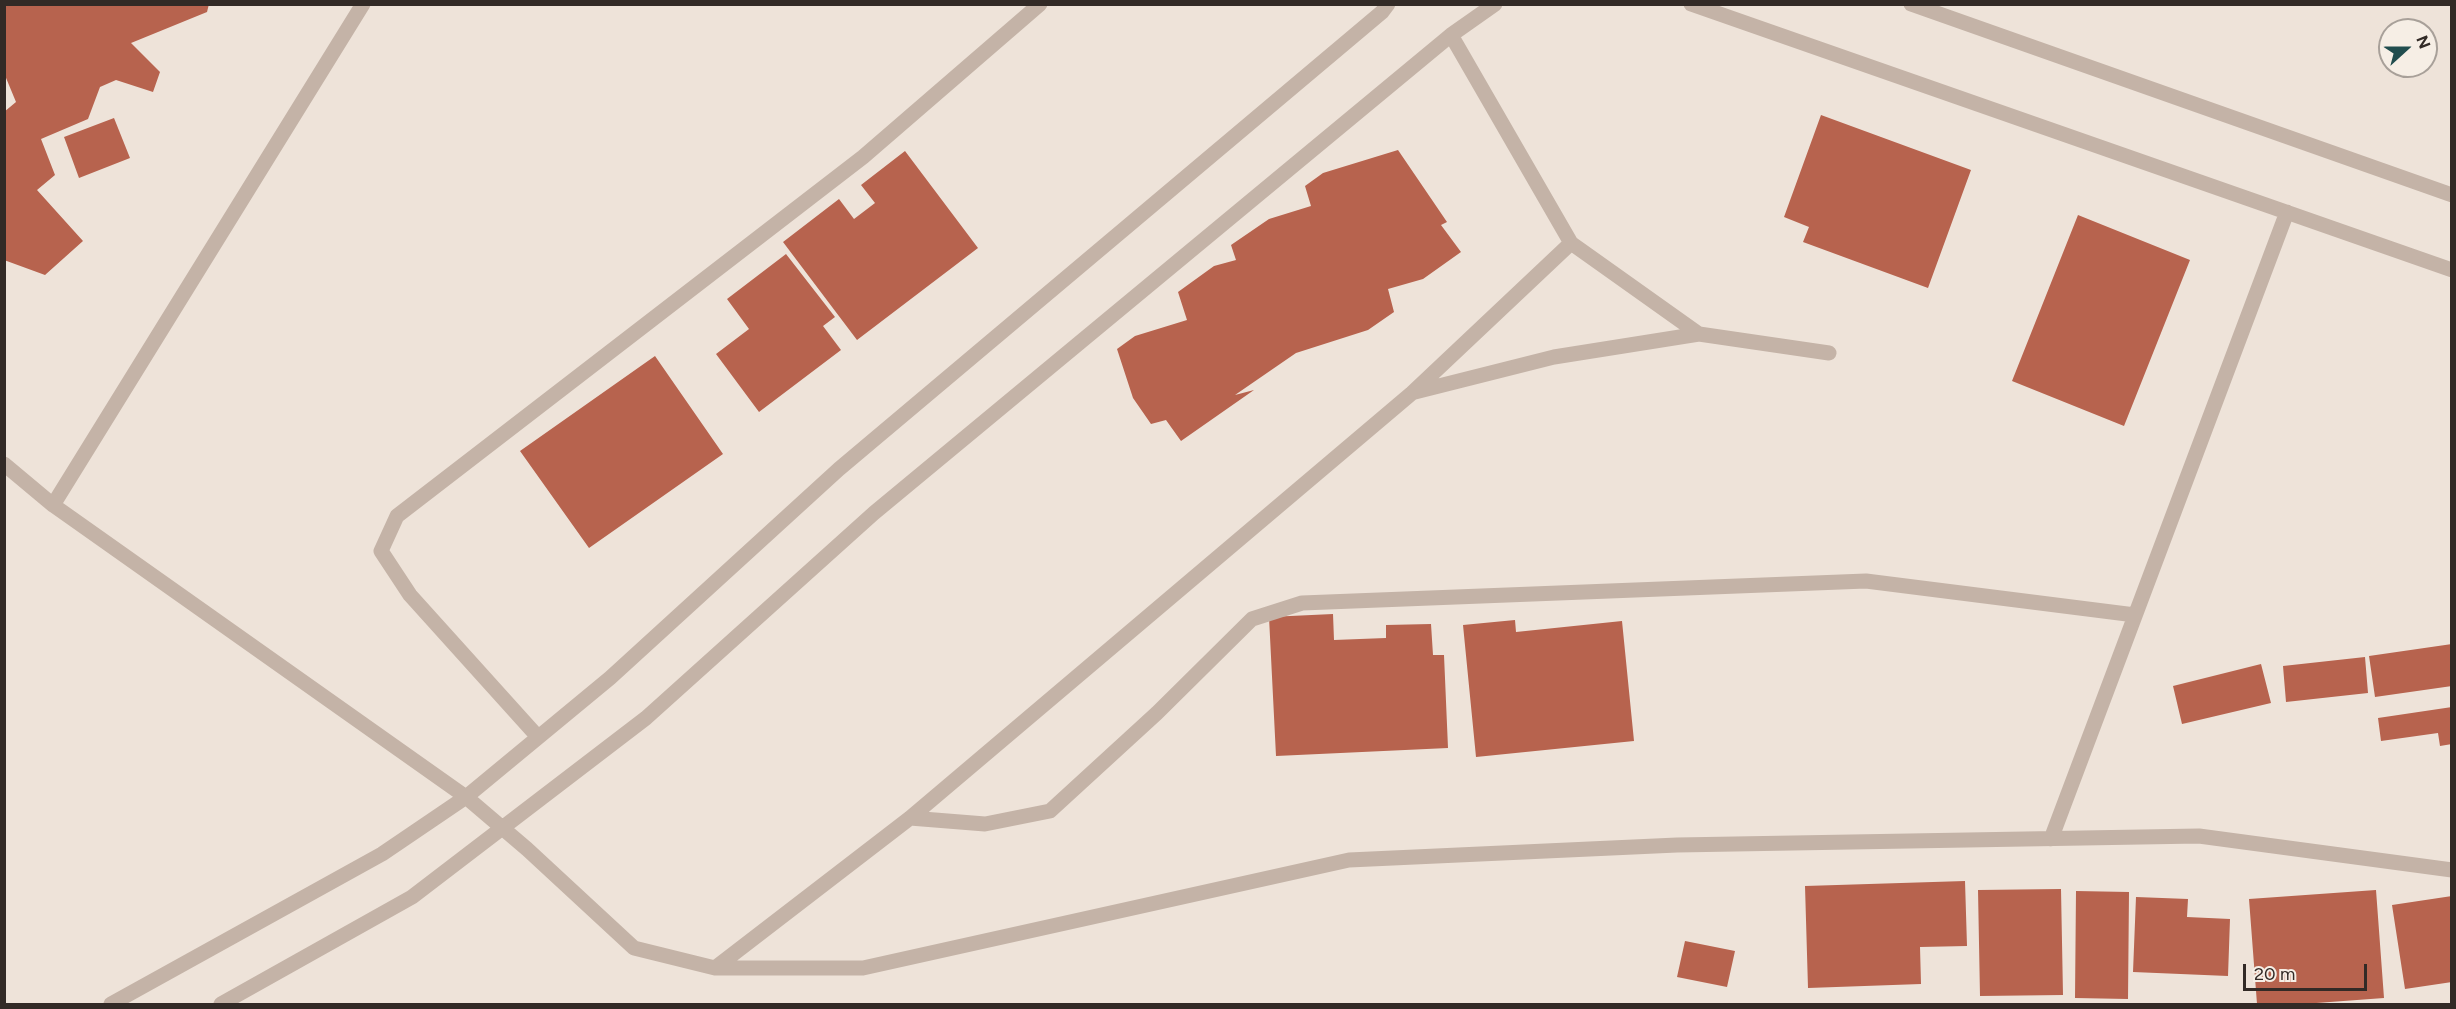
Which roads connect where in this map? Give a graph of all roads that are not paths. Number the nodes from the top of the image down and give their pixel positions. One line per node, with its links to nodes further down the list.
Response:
1 (363, 4): 16 (street)
2 (1040, 4): 18 (street)
3 (1388, 4): 18 (street)
4 (1495, 4): 7 (street)
5 (1691, 4): 9 (street)
6 (1911, 4): 8 (street)
7 (1451, 35): 10 (street); 21 (street)
8 (2451, 195)
9 (2288, 212): 11 (street); 17 (street)
10 (1571, 243): 12 (street); 14 (street)
11 (2451, 270)
12 (1700, 334): 13 (street); 14 (street)
13 (1829, 354)
14 (1412, 393): 20 (street)
15 (4, 464): 16 (street)
16 (53, 505): 19 (street)
17 (2135, 615): 20 (street); 22 (street)
18 (538, 737): 19 (street)
19 (466, 797): 21 (street); 25 (street)
20 (910, 818): 24 (street)
21 (503, 829): 24 (street); 26 (street)
22 (2051, 839): 23 (street); 24 (street)
23 (2451, 870)
24 (715, 968)
25 (111, 1005)
26 (221, 1005)

